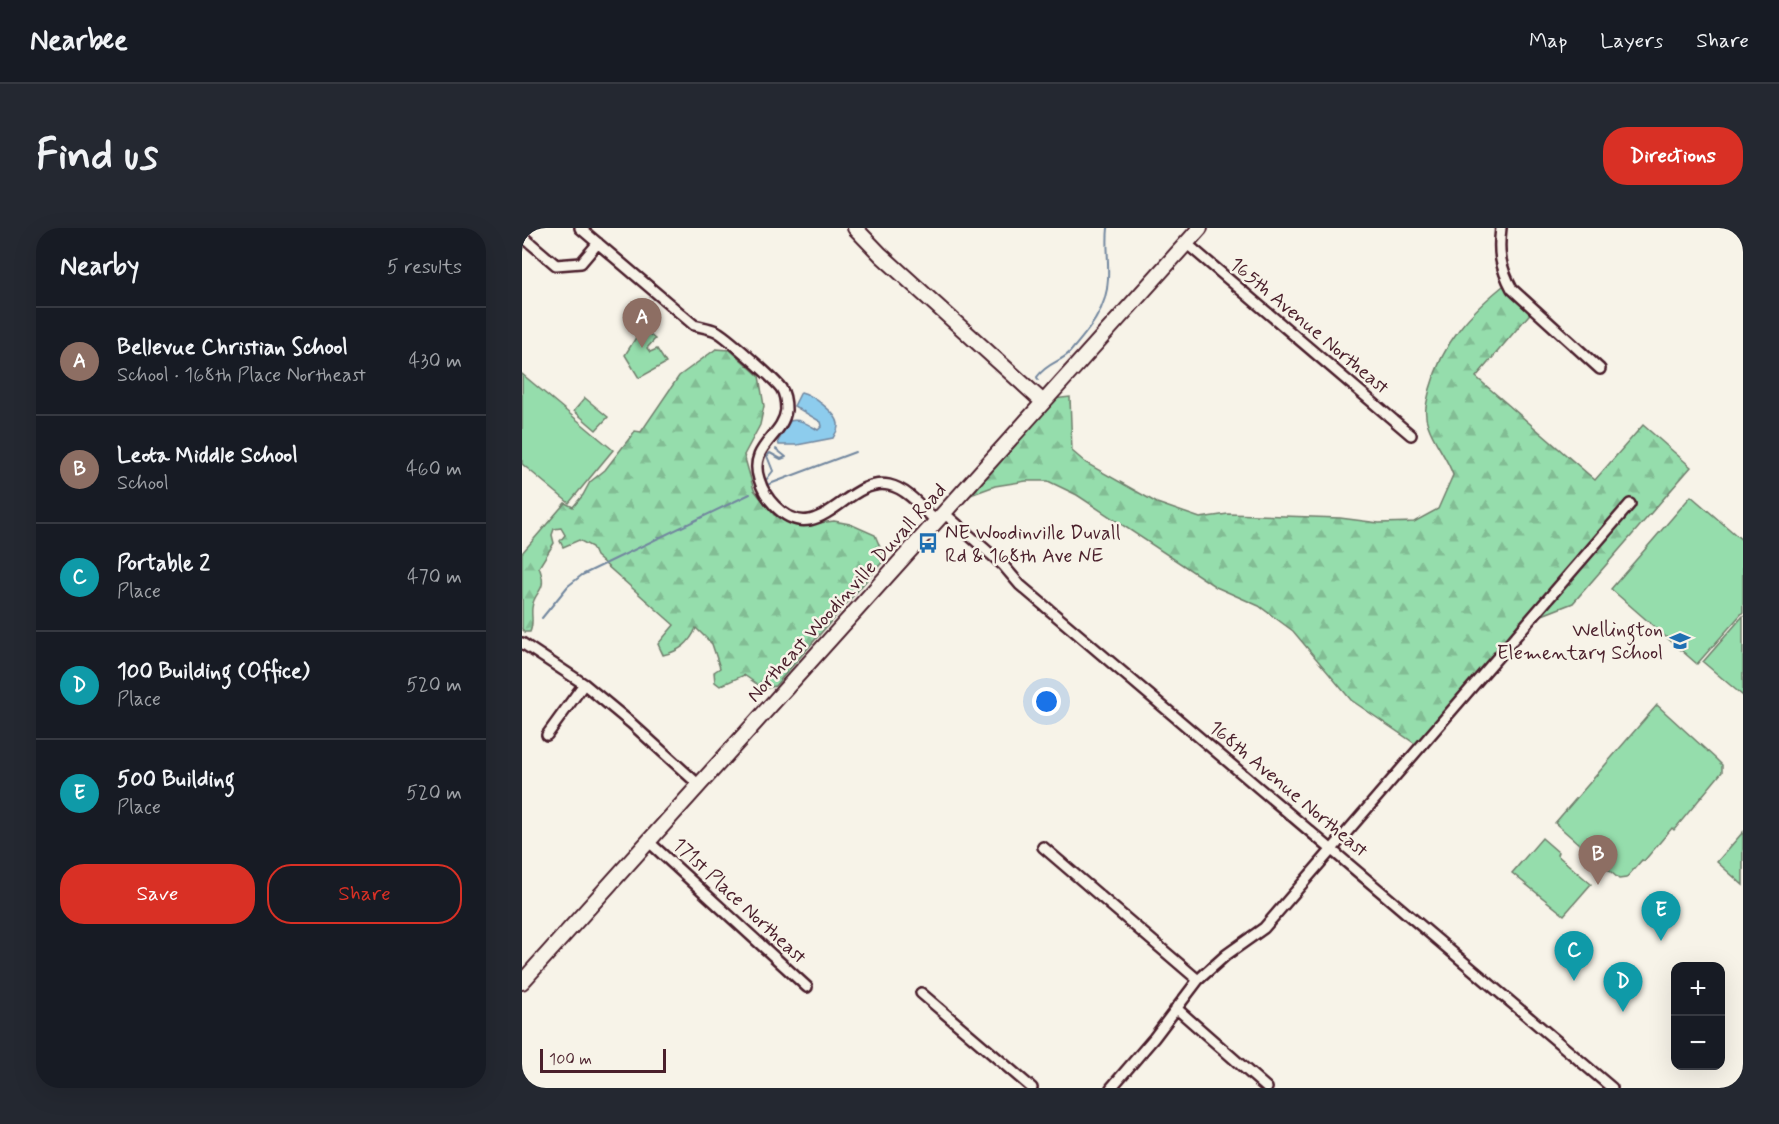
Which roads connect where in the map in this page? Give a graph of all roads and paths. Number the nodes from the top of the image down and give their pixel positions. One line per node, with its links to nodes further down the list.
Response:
1 (580, 228): 6 (street, 168th Avenue Northeast)
2 (855, 228): 9 (main road)
3 (1200, 228): 7 (main road, Northeast Woodinville Duvall Road)
4 (1501, 228): 8 (street)
5 (522, 236): 6 (street)
6 (598, 243): 12 (street, 168th Avenue Northeast)
7 (1186, 243): 9 (main road, Northeast Woodinville Duvall Road); 10 (street, 165th Avenue Northeast)
8 (1600, 369)
9 (1043, 402): 12 (main road, Northeast Woodinville Duvall Road)
10 (1411, 435)
11 (1630, 504): 19 (street)
12 (940, 517): 16 (main road, Northeast Woodinville Duvall Road); 19 (street, 168th Avenue Northeast)
13 (522, 643): 14 (street)
14 (584, 684): 15 (street); 16 (street)
15 (547, 735)
16 (699, 785): 17 (main road, Northeast Woodinville Duvall Road)
17 (648, 841): 21 (main road, Northeast Woodinville Duvall Road); 22 (street, 171st Place Northeast)
18 (1043, 847): 20 (street)
19 (1332, 848): 20 (street); 28 (street, 168th Avenue Northeast)
20 (1198, 980): 24 (street)
21 (522, 982)
22 (807, 987)
23 (921, 993): 25 (street)
24 (1176, 1008): 26 (street); 27 (street)
25 (1032, 1088)
26 (1111, 1088)
27 (1267, 1088)
28 (1612, 1088)

